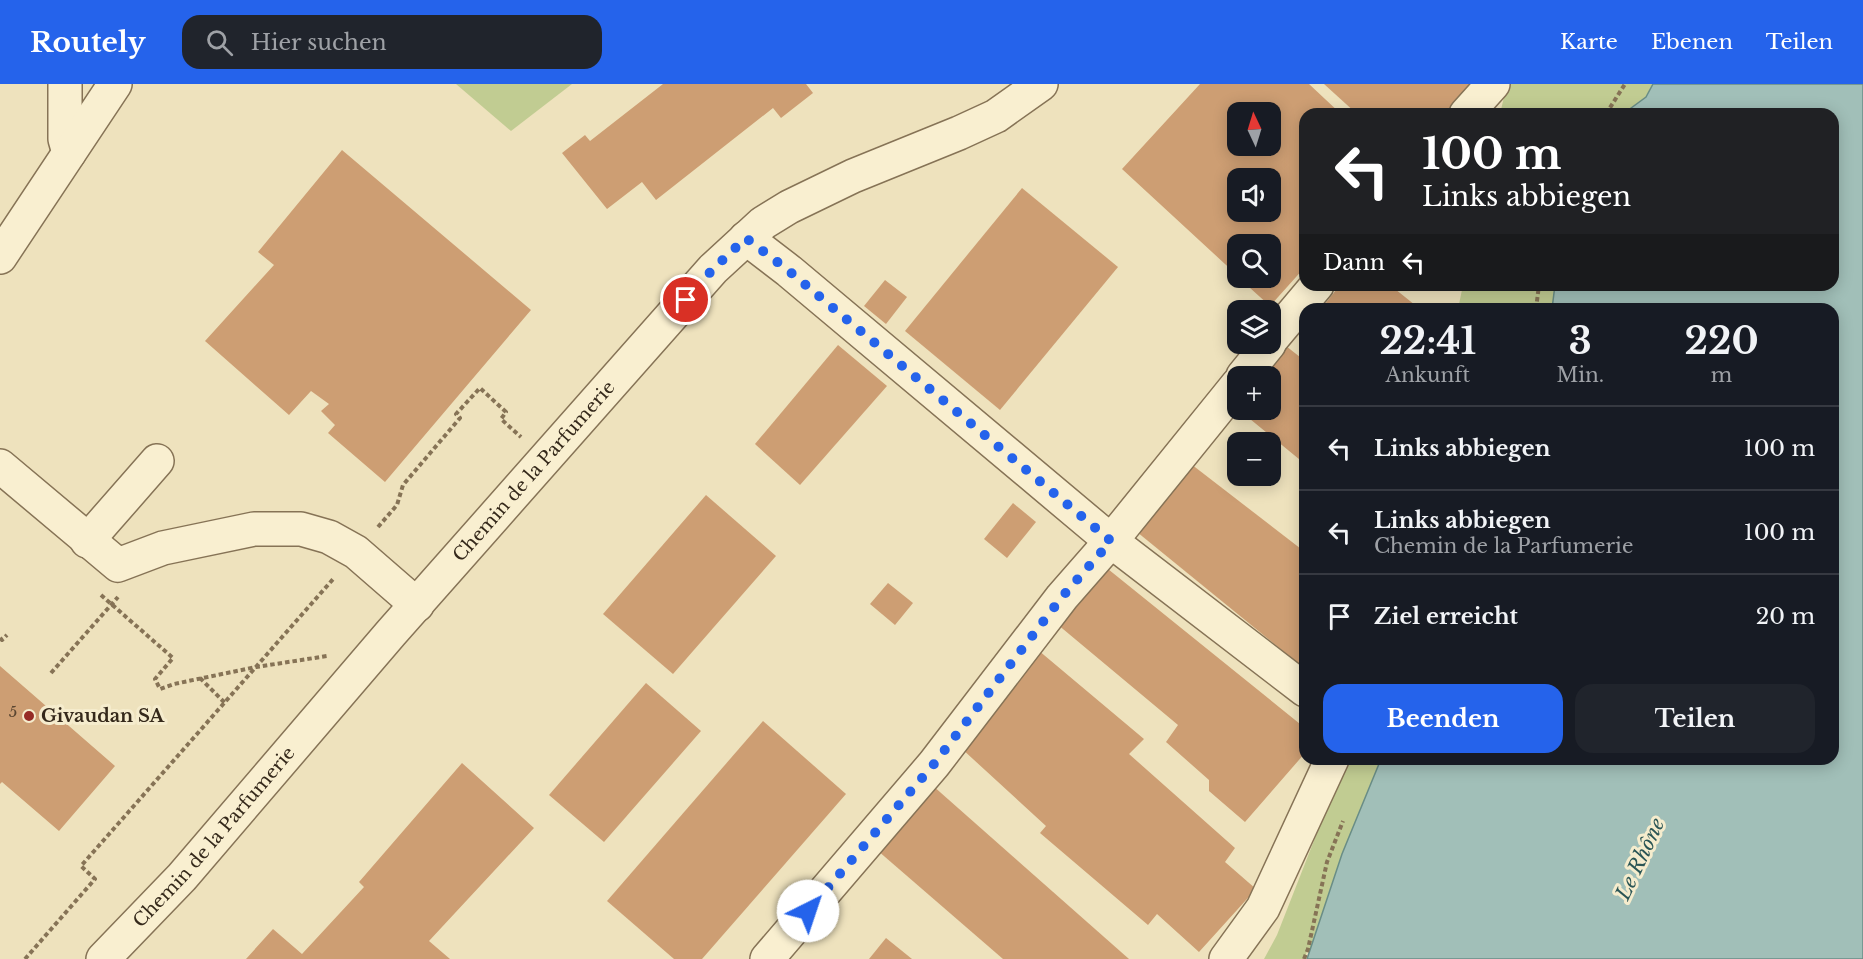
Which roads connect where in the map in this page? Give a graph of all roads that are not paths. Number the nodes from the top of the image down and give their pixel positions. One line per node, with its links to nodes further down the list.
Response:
1 (65, 84): 8 (street)
2 (115, 84): 8 (street)
3 (998, 84): 7 (street)
4 (1041, 84): 7 (street, Chemin de la Parfumerie)
5 (1493, 84): 6 (street)
6 (1471, 108)
7 (996, 116): 9 (street, Chemin de la Parfumerie)
8 (69, 153): 10 (street)
9 (746, 238): 21 (street); 22 (street, Chemin de la Parfumerie)
10 (0, 257)
11 (1312, 291): 12 (street)
12 (1302, 303)
13 (1299, 307): 14 (street)
14 (1281, 329)
15 (1260, 354): 16 (street)
16 (1251, 366)
17 (1227, 398): 21 (street)
18 (157, 461): 20 (street)
19 (0, 466): 20 (street)
20 (87, 541): 22 (street)
21 (1111, 541): 23 (street); 26 (street)
22 (417, 605): 25 (street, Chemin de la Parfumerie)
23 (1299, 685)
24 (1329, 765): 27 (street)
25 (103, 959)
26 (767, 959)
27 (1226, 959)

